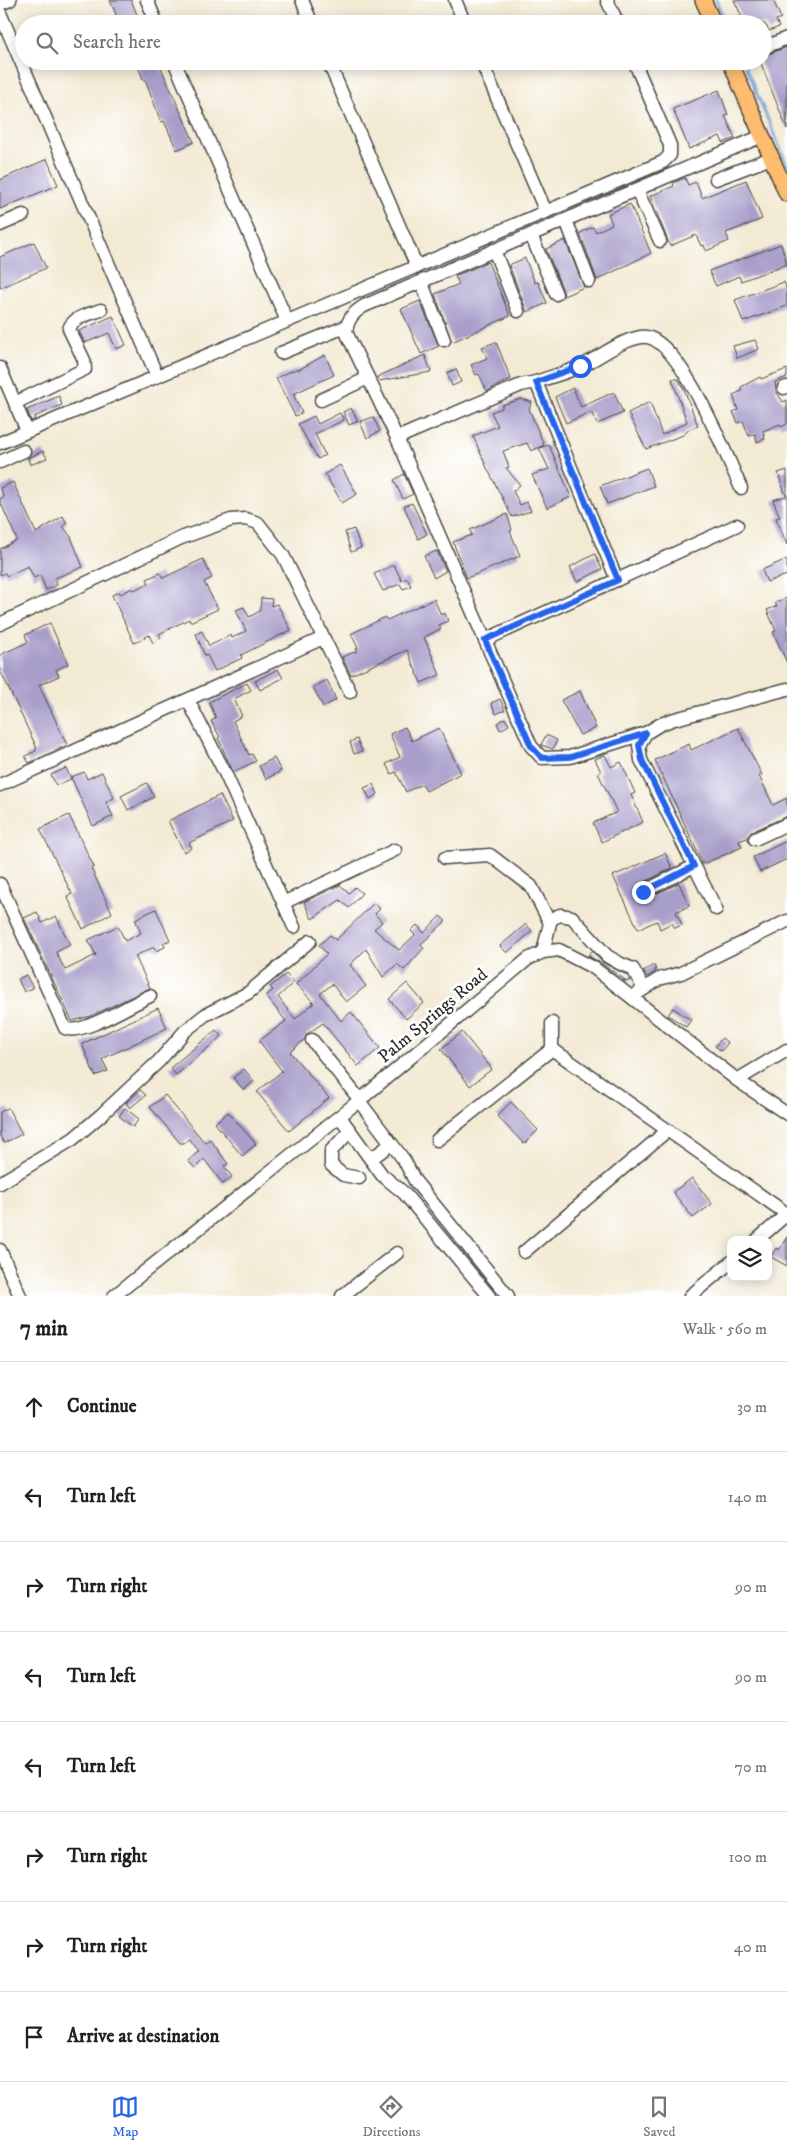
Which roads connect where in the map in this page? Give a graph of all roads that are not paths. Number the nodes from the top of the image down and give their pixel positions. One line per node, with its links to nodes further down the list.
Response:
1 (10, 0): 7 (street)
2 (147, 0): 9 (street)
3 (302, 0): 10 (street)
4 (455, 0): 11 (street)
5 (607, 0): 12 (street)
6 (703, 0): 13 (main road)
7 (0, 4)
8 (0, 13): 16 (street)
9 (153, 15)
10 (308, 15)
11 (461, 15)
12 (614, 15)
13 (710, 15)
14 (787, 38): 15 (street)
15 (772, 44)
16 (15, 48)
17 (25, 70): 46 (street)
18 (178, 70): 41 (street)
19 (332, 70): 35 (street)
20 (486, 70): 28 (street)
21 (638, 70): 28 (street)
22 (734, 70): 23 (main road)
23 (762, 136): 24 (main road); 26 (street)
24 (771, 158): 25 (street); 27 (main road)
25 (716, 179)
26 (637, 190): 30 (street); 33 (street)
27 (787, 194)
28 (546, 212): 35 (street)
29 (23, 215): 31 (street)
30 (566, 220): 32 (street); 37 (street)
31 (0, 225)
32 (531, 235): 34 (street); 38 (street)
33 (660, 241)
34 (494, 250): 36 (street); 40 (street)
35 (417, 266): 41 (street)
36 (421, 281): 42 (street); 43 (street)
37 (589, 281)
38 (556, 294)
39 (101, 310): 50 (street)
40 (518, 311)
41 (288, 321): 46 (street)
42 (347, 326): 44 (street); 47 (street)
43 (444, 340)
44 (281, 353)
45 (0, 368): 50 (street)
46 (157, 376): 51 (street)
47 (368, 378): 49 (street); 52 (street)
48 (536, 382): 52 (street); 56 (street); 58 (street)
49 (322, 400)
50 (15, 402): 51 (street)
51 (27, 431): 53 (street)
52 (397, 438): 61 (street)
53 (0, 442)
54 (24, 451): 55 (street)
55 (0, 462)
56 (741, 488)
57 (737, 525): 58 (street)
58 (618, 580): 61 (street)
59 (0, 624): 60 (street)
60 (323, 638): 63 (street); 64 (street)
61 (485, 640): 65 (street)
62 (787, 689): 65 (street)
63 (350, 692)
64 (188, 700): 66 (street); 74 (street)
65 (646, 733): 71 (street)
66 (0, 785)
67 (787, 824): 68 (street)
68 (755, 839)
69 (395, 850): 74 (street)
70 (445, 858): 76 (street)
71 (694, 866): 73 (street); 75 (street)
72 (0, 884): 82 (street)
73 (643, 892)
74 (283, 903): 78 (street)
75 (716, 909)
76 (548, 920): 80 (street); 81 (street)
77 (787, 921): 81 (street)
78 (294, 927)
79 (310, 941): 98 (street)
80 (543, 952): 83 (street); 89 (street, Palm Springs Road)
81 (644, 989): 83 (street)
82 (150, 996)
83 (632, 997): 88 (street)
84 (552, 1023): 86 (street)
85 (312, 1040): 89 (street)
86 (552, 1049): 92 (street); 94 (street)
87 (787, 1050): 88 (street)
88 (736, 1080): 90 (street)
89 (360, 1101): 91 (street, Palm Springs Road); 95 (street)
90 (787, 1114)
91 (340, 1117): 93 (street); 106 (street, Palm Springs Road)
92 (668, 1130): 99 (street); 102 (street)
93 (350, 1131): 96 (street); 97 (street)
94 (438, 1140)
95 (391, 1144): 96 (street); 109 (street)
96 (371, 1159): 108 (street)
97 (359, 1178)
98 (0, 1183)
99 (787, 1214): 100 (street)
100 (762, 1236)
101 (0, 1250): 105 (street)
102 (524, 1252)
103 (398, 1253): 107 (street)
104 (727, 1265): 110 (street)
105 (20, 1296)
106 (114, 1296)
107 (342, 1296)
108 (489, 1296)
109 (508, 1296)
110 (690, 1296)

